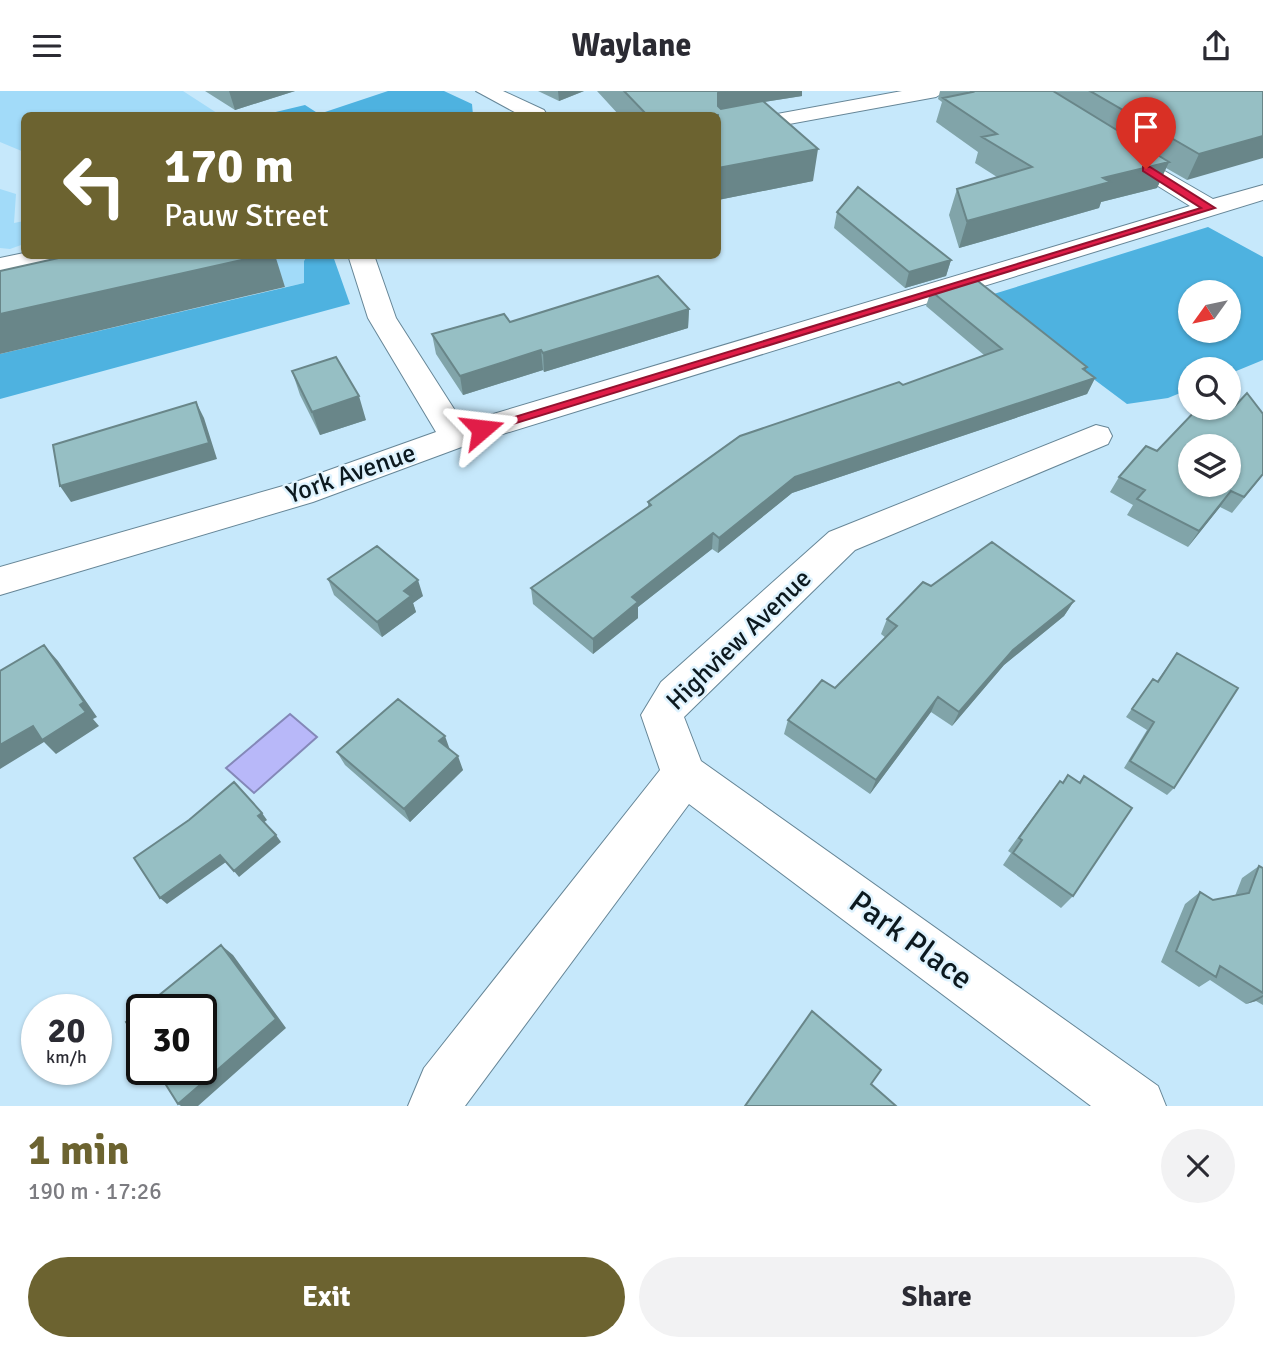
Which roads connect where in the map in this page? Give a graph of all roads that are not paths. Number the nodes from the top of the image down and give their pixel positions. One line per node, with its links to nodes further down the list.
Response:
1 (486, 91): 4 (street)
2 (936, 91): 3 (street)
3 (886, 95): 5 (street)
4 (530, 112)
5 (721, 130)
6 (1101, 141): 8 (street)
7 (1263, 192): 8 (street, York Avenue)
8 (1210, 208): 13 (street, York Avenue)
9 (35, 259): 11 (street)
10 (362, 259): 13 (street)
11 (0, 266)
12 (1096, 436): 15 (street, Highview Avenue)
13 (455, 437): 14 (street, York Avenue)
14 (0, 580)
15 (684, 774): 16 (street); 17 (street, Park Place)
16 (436, 1106)
17 (1138, 1106)

